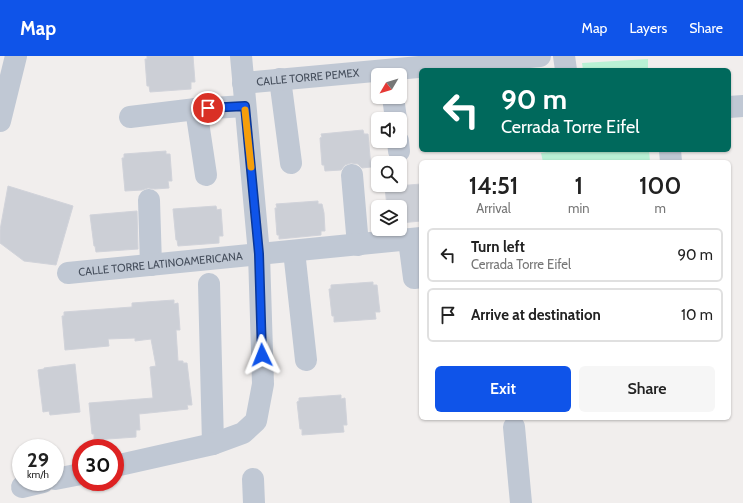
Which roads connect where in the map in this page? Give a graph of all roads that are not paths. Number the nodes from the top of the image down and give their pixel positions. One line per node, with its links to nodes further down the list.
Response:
1 (16, 56): 18 (street)
2 (241, 56): 12 (street)
3 (540, 56): 6 (street, CALLE TORRE PEMEX)
4 (564, 56): 7 (street)
5 (342, 65): 8 (street, CALLE TORRE PEMEX); 11 (street, CALLE TORRE PEMEX)
6 (428, 68)
7 (566, 68)
8 (371, 69)
9 (419, 69): 10 (street, CALLE TORRE PEMEX)
10 (407, 70)
11 (280, 79): 12 (street, CALLE TORRE PEMEX); 19 (street)
12 (243, 83): 13 (street)
13 (245, 106): 16 (street); 26 (street)
14 (743, 106): 15 (street)
15 (731, 107)
16 (196, 109): 17 (street); 20 (street)
17 (130, 117)
18 (0, 121)
19 (291, 163)
20 (206, 175)
21 (352, 175): 24 (street)
22 (149, 200): 27 (street)
23 (415, 239): 24 (street, CALLE TORRE LATINOAMERICANA); 29 (street)
24 (358, 245): 25 (street, CALLE TORRE LATINOAMERICANA)
25 (294, 251): 26 (street, CALLE TORRE LATINOAMERICANA); 31 (street)
26 (259, 254): 27 (street, CALLE TORRE LATINOAMERICANA); 33 (street)
27 (151, 265): 28 (street, CALLE TORRE LATINOAMERICANA)
28 (68, 273)
29 (419, 277)
30 (209, 284): 33 (street)
31 (306, 360)
32 (514, 427): 37 (street)
33 (213, 444): 34 (street)
34 (124, 464)
35 (253, 479): 36 (street)
36 (254, 503)
37 (520, 503)

